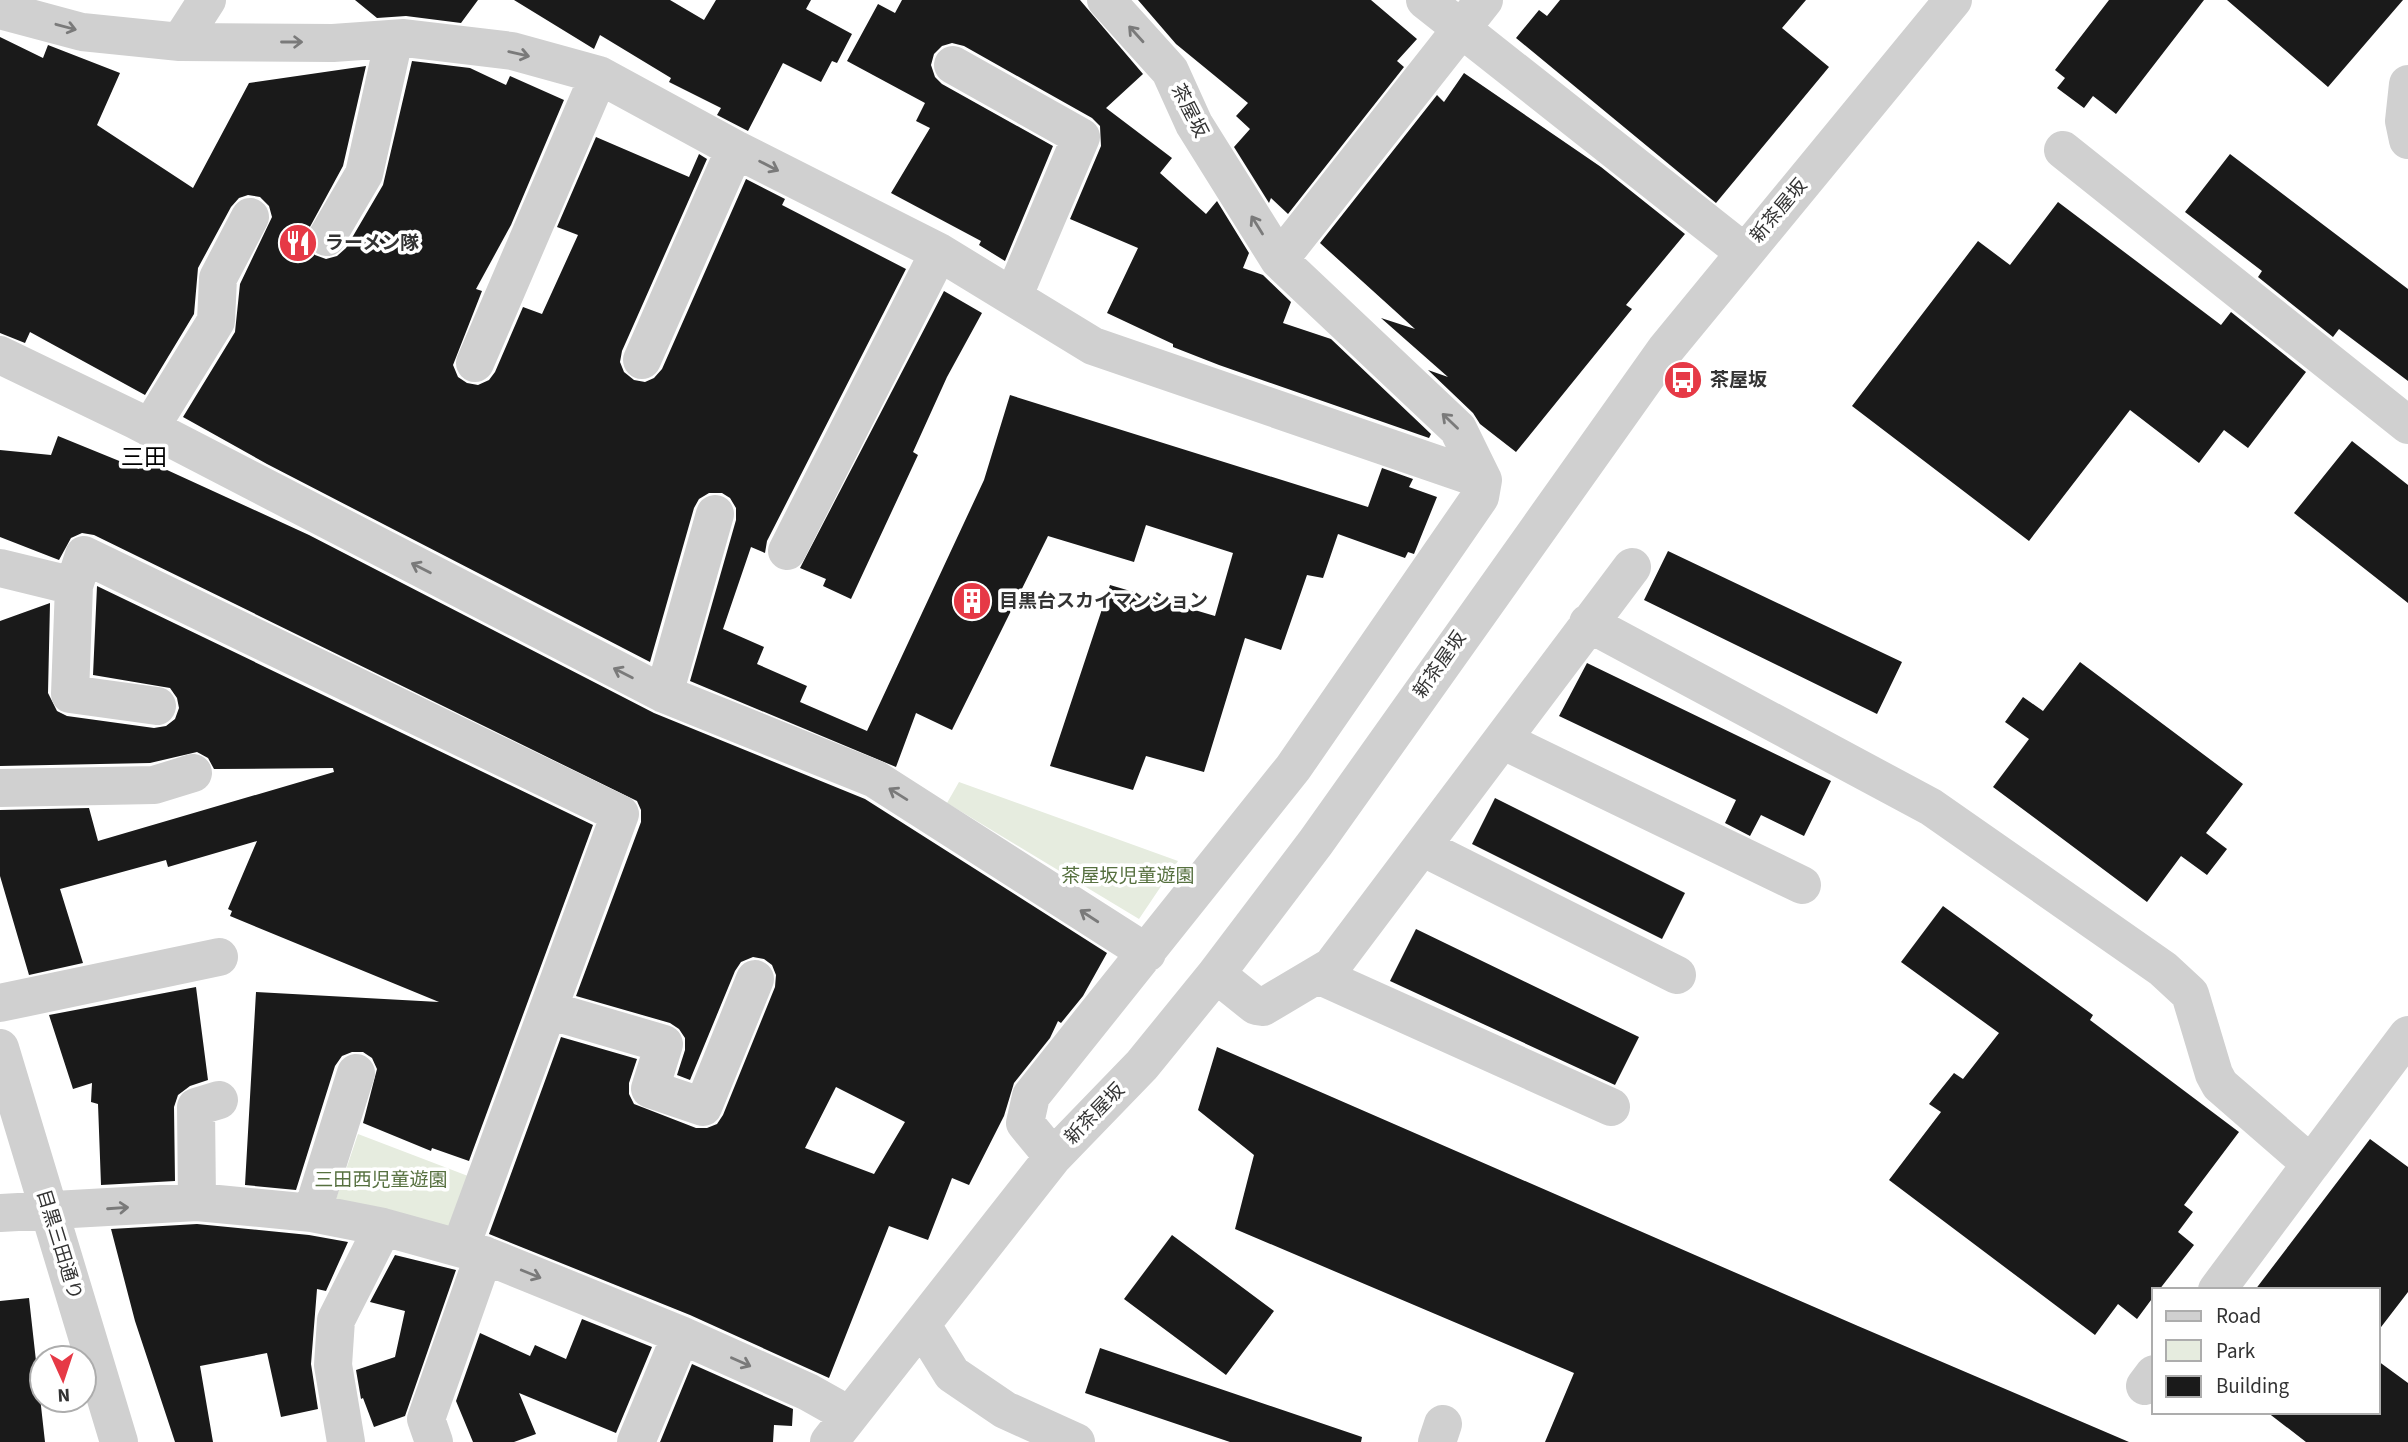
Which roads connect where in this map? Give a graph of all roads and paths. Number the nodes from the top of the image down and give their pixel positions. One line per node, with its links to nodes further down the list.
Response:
1 (207, 0): 8 (street)
2 (1106, 0): 19 (street, 茶屋坂, one-way to 2)
3 (1425, 0): 6 (street)
4 (1953, 0): 18 (street, 新茶屋坂)
5 (0, 10): 8 (street, one-way to 8)
6 (1472, 14): 18 (street); 19 (street)
7 (394, 39): 8 (street, one-way to 7); 10 (street, one-way to 10); 16 (street)
8 (180, 42)
9 (953, 65): 20 (street)
10 (599, 75): 13 (street); 23 (street)
11 (2408, 84): 12 (street)
12 (2408, 140)
13 (735, 149): 17 (street, one-way to 17); 22 (street)
14 (2063, 150): 24 (street)
15 (250, 217): 25 (street)
16 (327, 237)
17 (939, 252): 20 (street); 28 (street)
18 (1745, 253): 42 (street, 新茶屋坂)
19 (1279, 260): 26 (street, 茶屋坂, one-way to 19)
20 (1014, 295): 26 (street)
21 (0, 355): 25 (street)
22 (642, 360)
23 (475, 363)
24 (2408, 425)
25 (150, 428): 33 (street, one-way to 25)
26 (1483, 480): 40 (street)
27 (715, 514): 33 (street)
28 (787, 551)
29 (1632, 567): 32 (street)
30 (0, 568): 31 (street)
31 (74, 586): 34 (street); 47 (street)
32 (1588, 623): 35 (street); 54 (street)
33 (664, 694): 40 (street, one-way to 33)
34 (157, 705)
35 (1502, 740): 38 (street); 39 (street)
36 (193, 774): 37 (street)
37 (0, 788)
38 (1422, 847): 43 (street); 44 (street)
39 (1802, 885)
40 (1147, 953): 53 (street)
41 (219, 957): 46 (street)
42 (1216, 974): 43 (street); 53 (street, 新茶屋坂)
43 (1318, 975): 52 (street)
44 (1677, 975)
45 (755, 979): 47 (street)
46 (0, 1003)
47 (548, 1010): 60 (street)
48 (2408, 1035): 54 (street)
49 (0, 1048): 57 (street, 目黒三田通り)
50 (356, 1073): 58 (street)
51 (219, 1100): 55 (street)
52 (1611, 1107)
53 (1053, 1157): 62 (street, 新茶屋坂)
54 (2311, 1164): 61 (street)
55 (197, 1202): 57 (street, one-way to 55); 58 (street)
56 (0, 1213): 57 (street)
57 (50, 1213): 65 (street, 目黒三田通り)
58 (312, 1213): 59 (street)
59 (383, 1227): 60 (street); 66 (street)
60 (472, 1250): 63 (street, one-way to 63); 67 (street)
61 (2218, 1288)
62 (923, 1327): 64 (street, 新茶屋坂); 69 (street)
63 (681, 1335): 64 (street, one-way to 64); 68 (street)
64 (839, 1429)
65 (119, 1442)
66 (346, 1442)
67 (434, 1442)
68 (636, 1442)
69 (1076, 1442)

